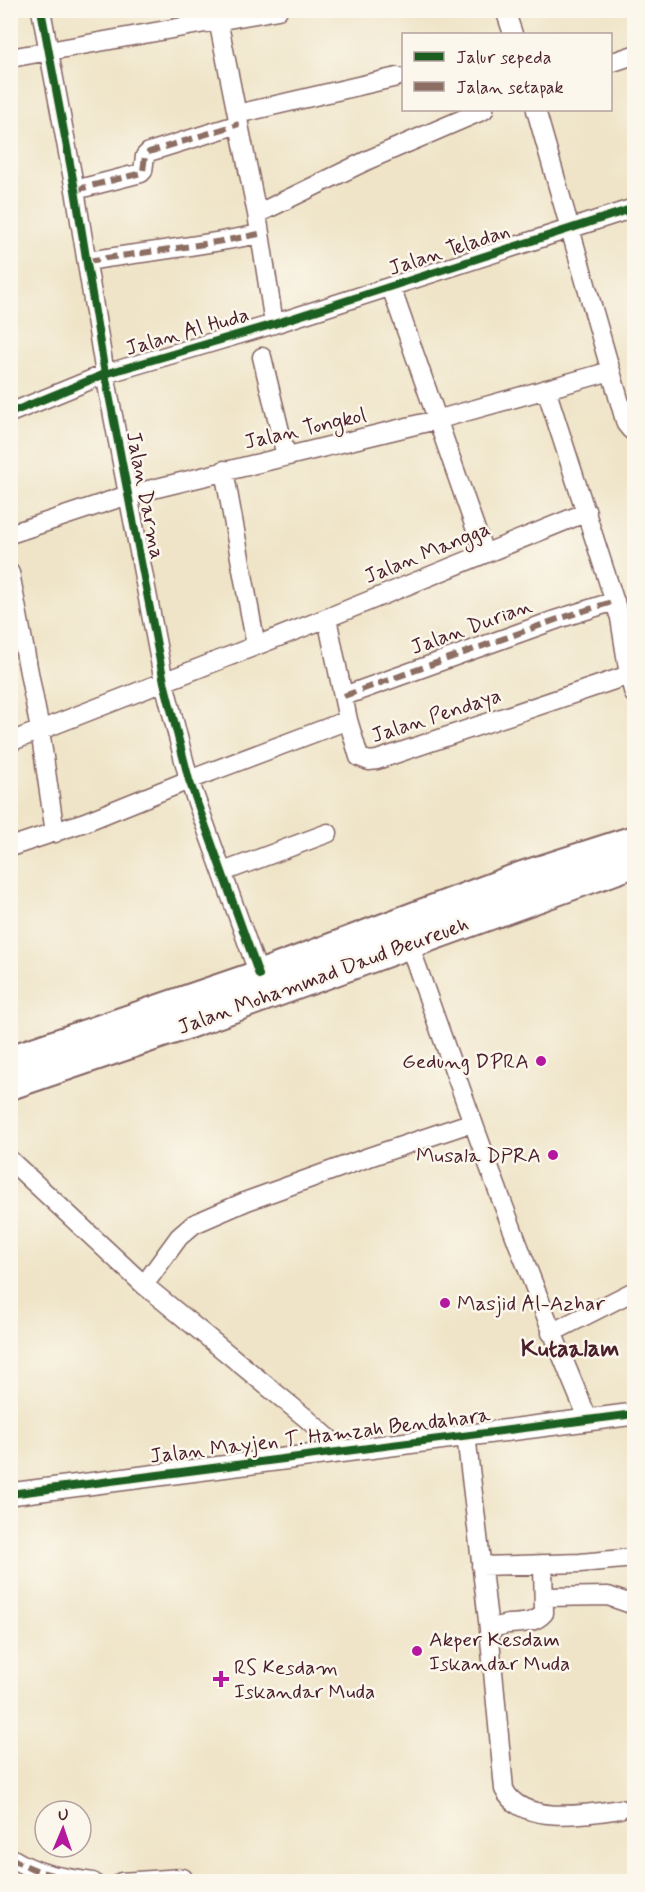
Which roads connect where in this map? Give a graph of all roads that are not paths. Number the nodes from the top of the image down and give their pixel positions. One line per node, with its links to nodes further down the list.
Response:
1 (41, 10): 6 (street, Jalan Darma)
2 (278, 10): 4 (street)
3 (505, 10): 5 (street)
4 (217, 15): 6 (street); 13 (street)
5 (513, 33)
6 (48, 52): 8 (street); 14 (street, Jalan Darma)
7 (634, 55): 9 (street)
8 (10, 58)
9 (612, 62)
10 (397, 78): 13 (street)
11 (482, 111): 16 (street)
12 (536, 111): 17 (street)
13 (238, 119): 14 (street); 16 (street)
14 (75, 190): 19 (street, Jalan Darma)
15 (634, 208): 17 (street, Jalan Teladan)
16 (257, 214): 18 (street)
17 (570, 229): 20 (street, Jalan Teladan); 23 (street)
18 (260, 234): 19 (street); 21 (street)
19 (87, 261): 24 (street, Jalan Darma)
20 (391, 287): 21 (street, Jalan Teladan); 27 (street)
21 (273, 324): 24 (street, Jalan Al Huda)
22 (262, 357): 29 (street)
23 (611, 371): 25 (street, Jalan Tongkol); 28 (street)
24 (105, 374): 26 (street, Jalan Al Huda); 31 (street, Jalan Darma)
25 (546, 389): 27 (street, Jalan Tongkol); 32 (street)
26 (10, 413)
27 (436, 420): 29 (street, Jalan Tongkol); 34 (street)
28 (634, 432)
29 (286, 456): 30 (street, Jalan Tongkol)
30 (224, 470): 31 (street, Jalan Tongkol); 38 (street)
31 (128, 495): 33 (street, Jalan Tongkol); 40 (street, Jalan Darma)
32 (587, 513): 34 (street, Jalan Mangga); 36 (street)
33 (10, 534)
34 (484, 553): 37 (street, Jalan Mangga)
35 (10, 573): 44 (street)
36 (623, 610): 39 (street); 42 (street, Jalan Durian)
37 (327, 618): 38 (street, Jalan Mangga); 42 (street, Jalan Pendaya)
38 (255, 646): 40 (street, Jalan Mangga)
39 (629, 675): 41 (street); 43 (street, Jalan Pendaya)
40 (164, 682): 44 (street, Jalan Mangga); 46 (street, Jalan Darma)
41 (634, 694)
42 (344, 696): 43 (street, Jalan Pendaya)
43 (348, 720): 46 (street)
44 (40, 730): 45 (street, Jalan Mangga); 47 (street)
45 (10, 742)
46 (189, 780): 47 (street); 52 (street, Jalan Darma)
47 (55, 833): 50 (street)
48 (328, 833): 52 (street)
49 (634, 840): 54 (highway, Jalan Mohammad Daud Beureueh)
50 (10, 847)
51 (634, 863): 53 (highway, Jalan Mohammad Daud Beureueh)
52 (223, 872): 54 (street, Jalan Darma)
53 (409, 944): 56 (highway, Jalan Mohammad Daud Beureueh); 57 (street)
54 (259, 975): 55 (highway, Jalan Mohammad Daud Beureueh)
55 (10, 1059)
56 (10, 1085)
57 (473, 1122): 59 (street); 61 (street)
58 (10, 1160): 59 (street)
59 (144, 1285): 65 (street)
60 (634, 1291): 61 (street)
61 (551, 1333): 63 (street)
62 (634, 1414): 63 (street, Jalan Mayjen T. Hamzah Bendahara)
63 (588, 1419): 64 (street, Jalan Mayjen T. Hamzah Bendahara)
64 (466, 1435): 65 (street, Jalan Mayjen T. Hamzah Bendahara); 69 (street)
65 (342, 1450): 66 (street, Jalan Mayjen T. Hamzah Bendahara)
66 (10, 1494)
67 (634, 1558): 68 (street)
68 (543, 1563): 69 (street); 70 (street)
69 (481, 1566): 72 (street)
70 (544, 1597): 71 (street); 72 (street)
71 (634, 1605)
72 (489, 1629): 73 (street)
73 (620, 1809)
74 (10, 1857): 76 (street)
75 (183, 1878): 77 (street)
76 (93, 1881)
77 (121, 1881)

